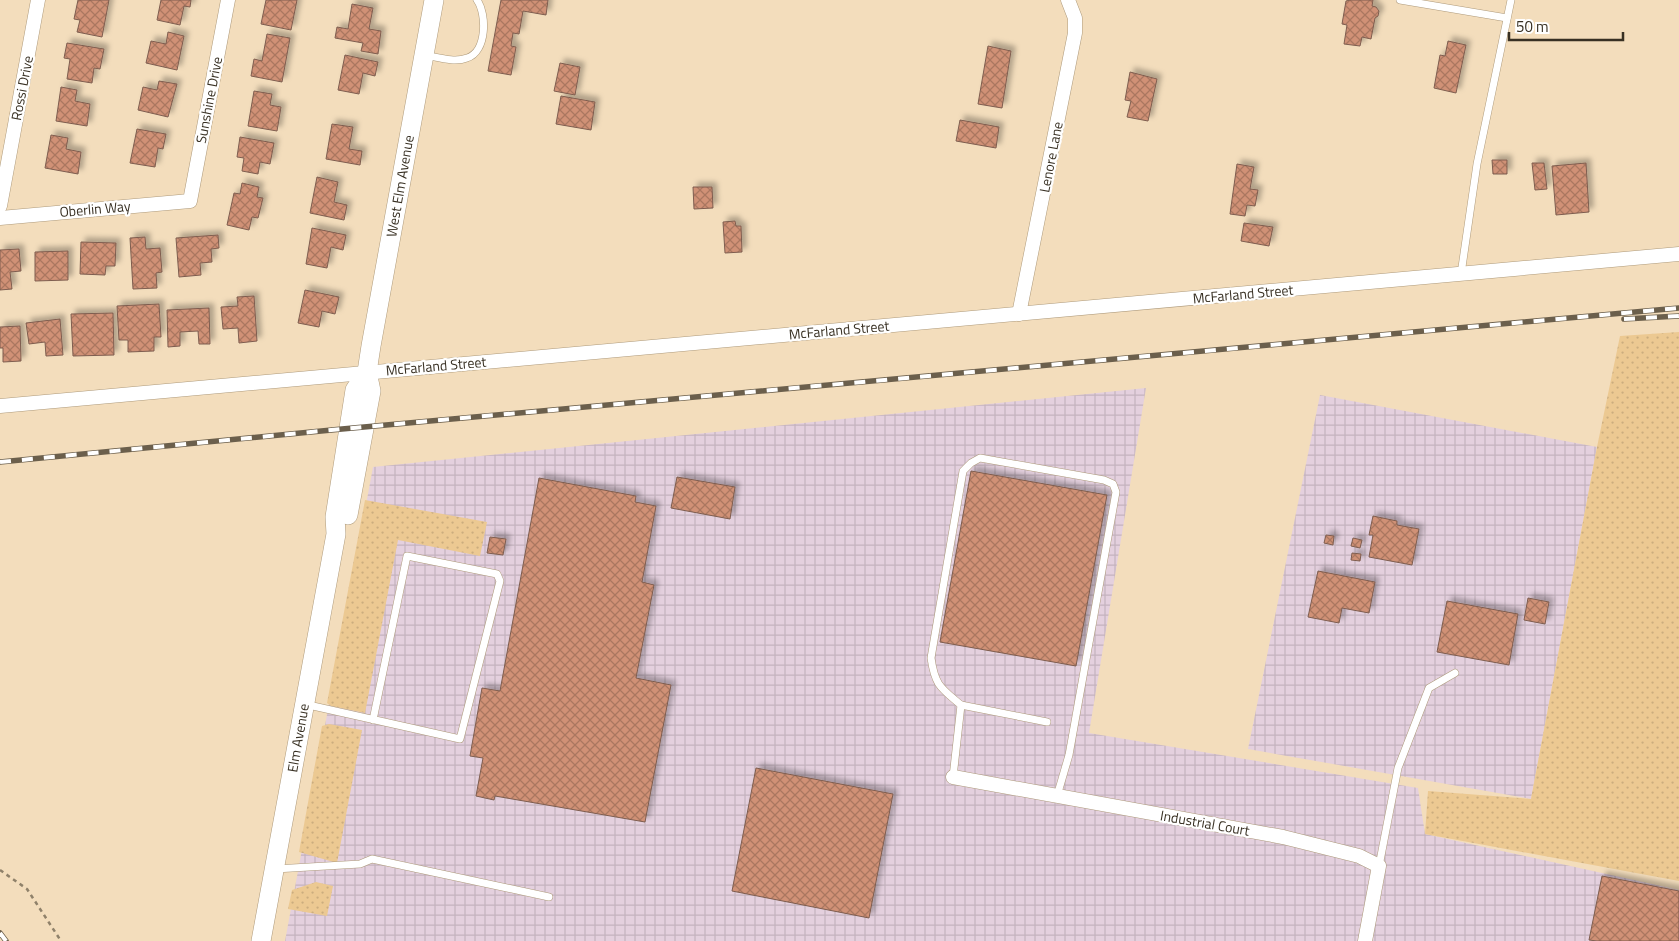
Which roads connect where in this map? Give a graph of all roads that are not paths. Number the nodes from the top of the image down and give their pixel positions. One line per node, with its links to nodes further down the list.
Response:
1 (38, 0): 11 (street, Rossi Drive)
2 (228, 0): 10 (street, Sunshine Drive)
3 (434, 0): 9 (street, West Elm Avenue)
4 (477, 0): 9 (lane)
5 (1068, 0): 15 (street, Lenore Lane)
6 (1400, 0): 8 (lane)
7 (1510, 0): 8 (lane)
8 (1507, 18): 14 (lane)
9 (424, 55): 16 (street, West Elm Avenue)
10 (190, 200): 12 (street, Oberlin Way)
11 (0, 206)
12 (0, 218)
13 (1679, 254): 14 (street, McFarland Street)
14 (1460, 274): 15 (street, McFarland Street)
15 (1019, 314): 16 (street, McFarland Street)
16 (367, 372): 17 (street, McFarland Street); 18 (street, West Elm Avenue)
17 (0, 406)
18 (357, 428): 20 (street, Elm Avenue)
19 (1455, 673): 26 (lane)
20 (304, 704): 22 (lane); 27 (street, Elm Avenue)
21 (961, 705): 23 (lane); 24 (lane); 25 (lane)
22 (373, 720): 22 (lane)
23 (1047, 722)
24 (952, 777): 25 (street, Industrial Court)
25 (1056, 796): 26 (street, Industrial Court)
26 (1379, 866): 30 (street)
27 (274, 869): 28 (lane); 29 (street, Elm Avenue)
28 (549, 897)
29 (260, 941)
30 (1365, 941)

